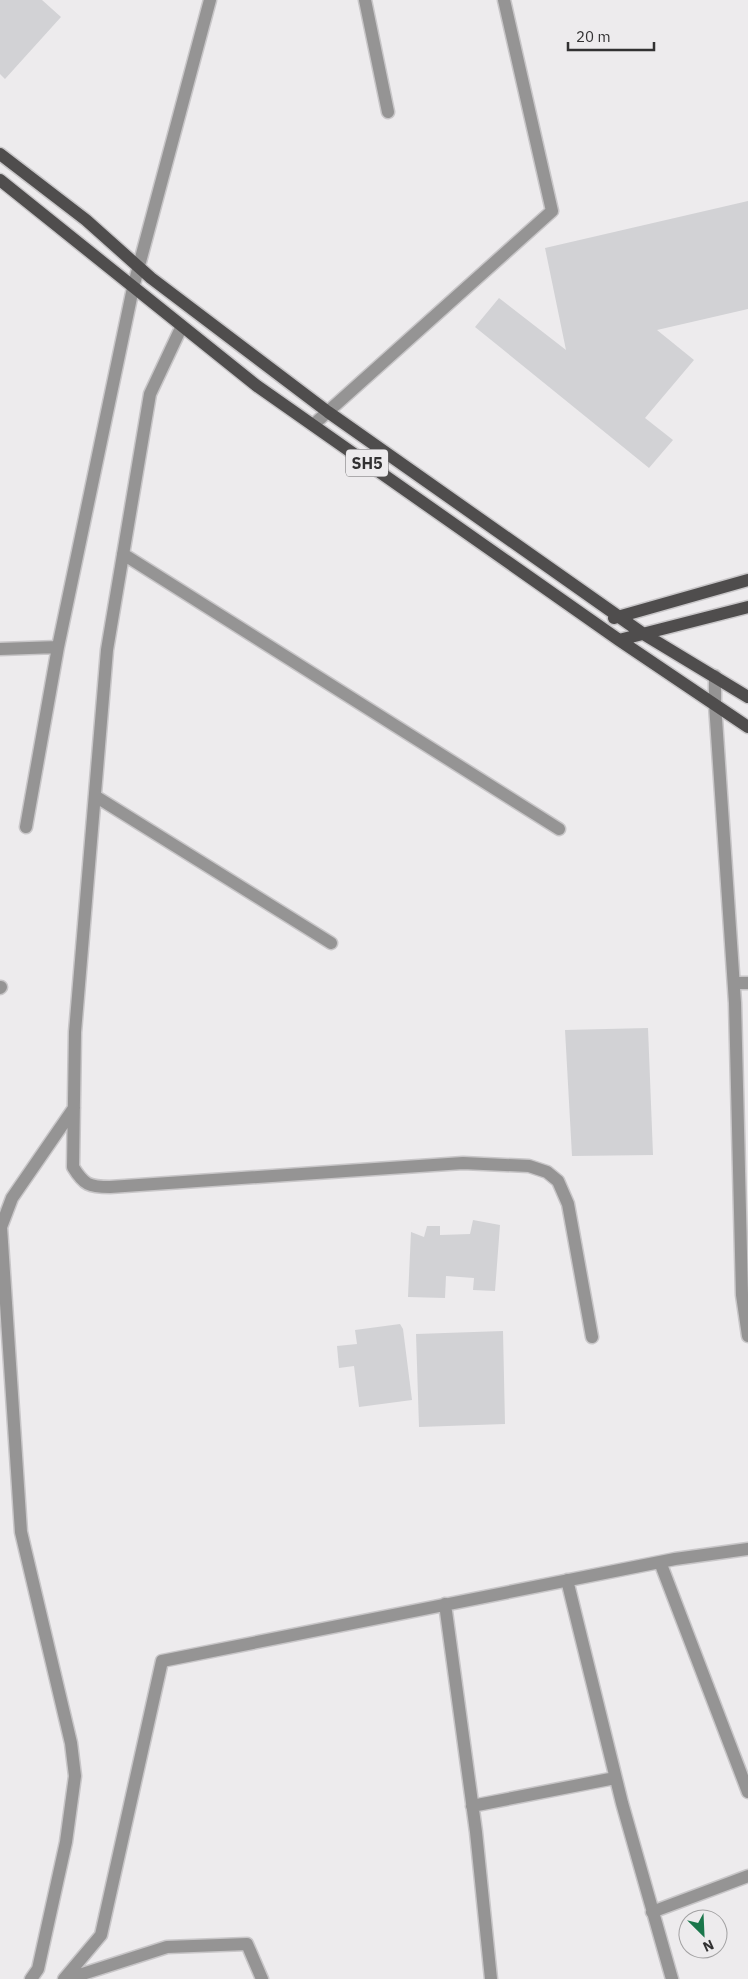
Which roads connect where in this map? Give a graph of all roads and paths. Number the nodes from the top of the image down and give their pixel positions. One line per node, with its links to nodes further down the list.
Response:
1 (210, 0): 7 (street)
2 (365, 0): 4 (street)
3 (504, 0): 10 (street)
4 (388, 112)
5 (0, 154): 7 (main road, SH5)
6 (0, 180): 8 (main road, SH5)
7 (138, 265): 8 (street); 10 (main road, SH5)
8 (133, 288): 9 (main road, SH5); 19 (street)
9 (181, 328): 11 (main road, SH5); 12 (street)
10 (328, 412): 11 (street); 15 (main road, SH5)
11 (313, 426): 16 (main road, SH5)
12 (123, 554): 25 (street); 27 (street)
13 (748, 580): 15 (main road)
14 (748, 607): 17 (main road)
15 (618, 616): 16 (main road); 17 (main road, SH5)
16 (598, 624): 18 (main road, SH5)
17 (642, 633): 18 (main road); 21 (main road, SH5)
18 (619, 640): 23 (main road, SH5)
19 (58, 647): 20 (street); 26 (street)
20 (0, 649)
21 (715, 676): 22 (main road, SH5); 23 (street)
22 (748, 697)
23 (714, 704): 24 (main road, SH5); 29 (street)
24 (748, 727)
25 (95, 796): 28 (street); 31 (street)
26 (26, 827)
27 (559, 829)
28 (331, 944)
29 (734, 983): 30 (street); 33 (street)
30 (748, 983)
31 (74, 1108): 32 (street); 43 (street)
32 (592, 1336)
33 (748, 1336)
34 (748, 1549): 35 (street)
35 (660, 1562): 36 (street); 39 (street)
36 (567, 1580): 37 (street); 38 (street)
37 (445, 1604): 40 (street); 44 (street)
38 (615, 1778): 40 (street); 42 (street)
39 (748, 1792)
40 (472, 1806): 46 (street)
41 (748, 1876): 42 (street)
42 (652, 1912): 47 (street)
43 (31, 1979)
44 (65, 1979): 45 (street)
45 (262, 1979)
46 (491, 1979)
47 (672, 1979)

